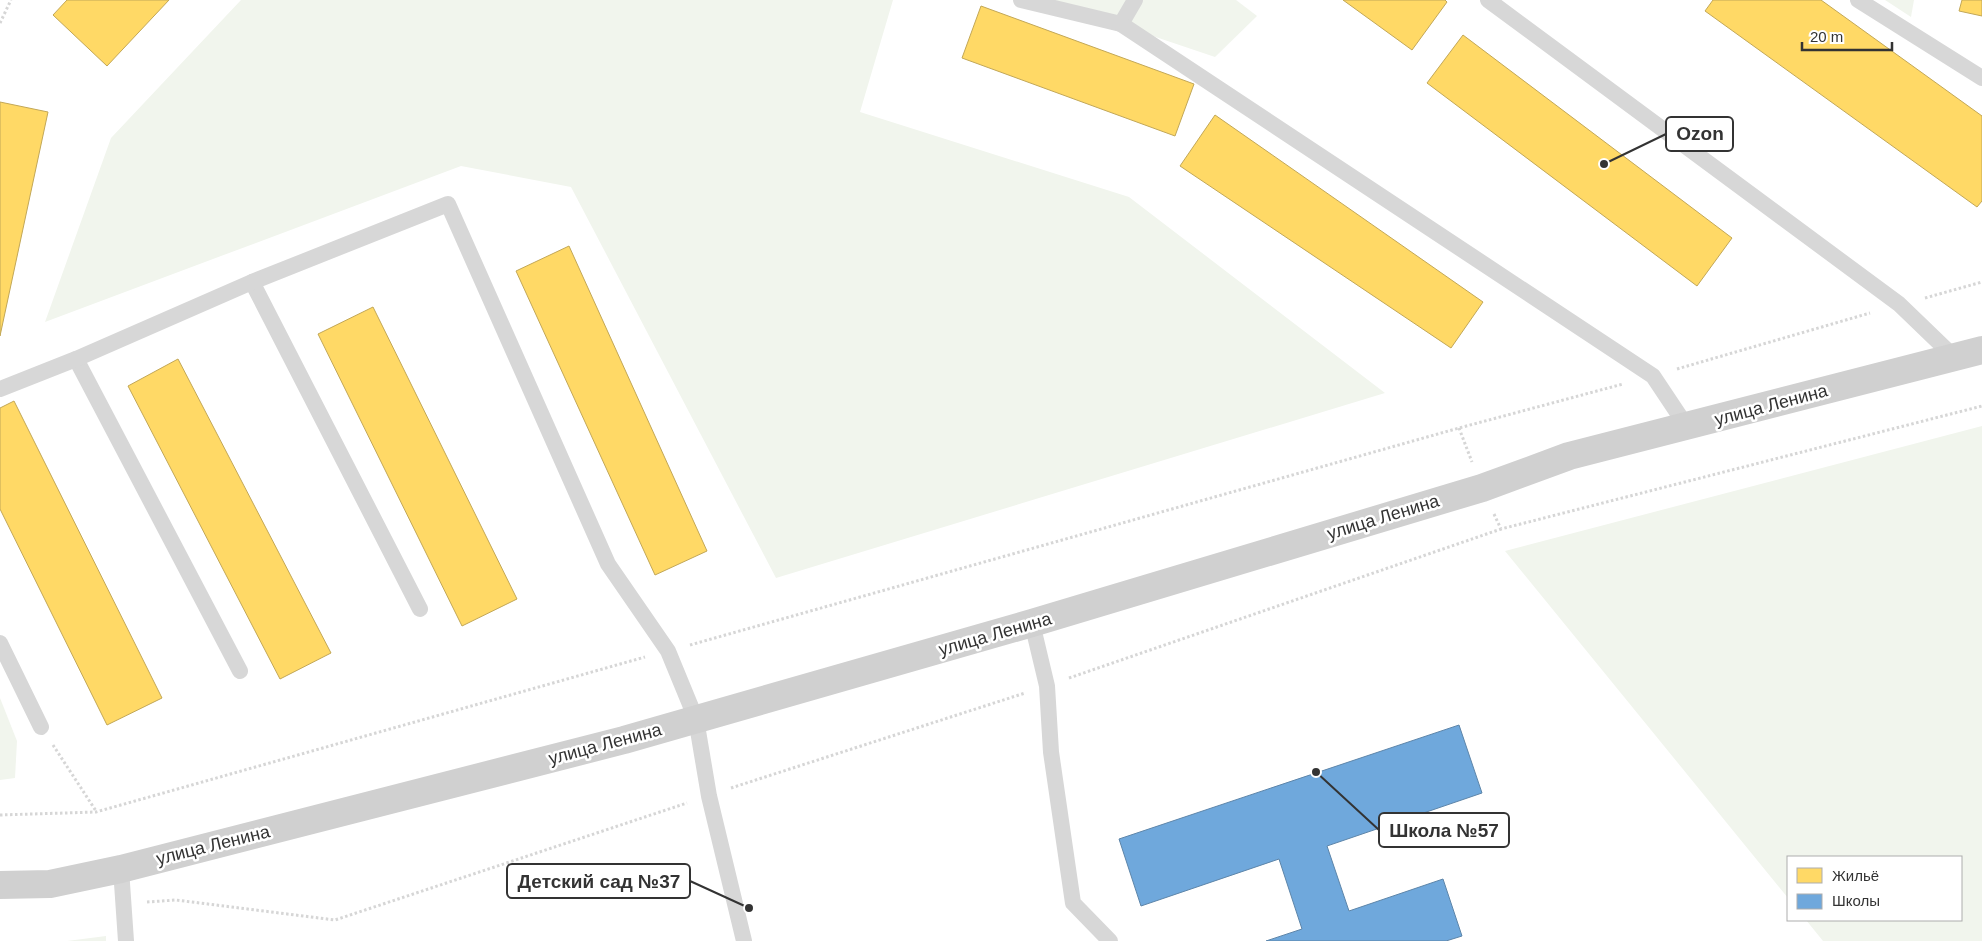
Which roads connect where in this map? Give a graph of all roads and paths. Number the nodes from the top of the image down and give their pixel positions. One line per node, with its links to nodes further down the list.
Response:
1 (11, 0): 6 (path)
2 (1021, 0): 7 (lane)
3 (1135, 0): 7 (lane)
4 (1488, 0): 11 (lane)
5 (1858, 0): 8 (lane)
6 (0, 23)
7 (1121, 24): 15 (lane)
8 (1982, 78)
9 (252, 282): 14 (lane); 22 (lane); 25 (lane)
10 (1982, 282): 11 (path)
11 (1898, 304): 13 (lane); 15 (path)
12 (1982, 350): 13 (main road, улица Ленина)
13 (1953, 356): 18 (main road, улица Ленина)
14 (76, 359): 16 (lane); 26 (lane)
15 (1653, 376): 18 (lane); 19 (path)
16 (0, 389)
17 (1982, 406): 21 (path)
18 (1687, 427): 20 (main road, улица Ленина)
19 (1459, 428): 20 (path); 25 (path)
20 (1482, 488): 21 (path); 23 (main road, улица Ленина)
21 (1501, 529): 27 (path)
22 (420, 609)
23 (1032, 623): 27 (lane); 28 (main road, улица Ленина)
24 (0, 643): 29 (lane)
25 (668, 651): 28 (lane); 31 (path)
26 (240, 671)
27 (1047, 686): 30 (path); 38 (lane)
28 (696, 719): 30 (lane); 33 (main road, улица Ленина)
29 (41, 727): 31 (path)
30 (709, 796): 35 (path); 37 (lane)
31 (96, 812): 32 (path)
32 (0, 815)
33 (121, 869): 34 (main road, улица Ленина); 35 (lane)
34 (0, 885)
35 (124, 903): 36 (lane)
36 (126, 941)
37 (744, 941)
38 (1110, 941)

